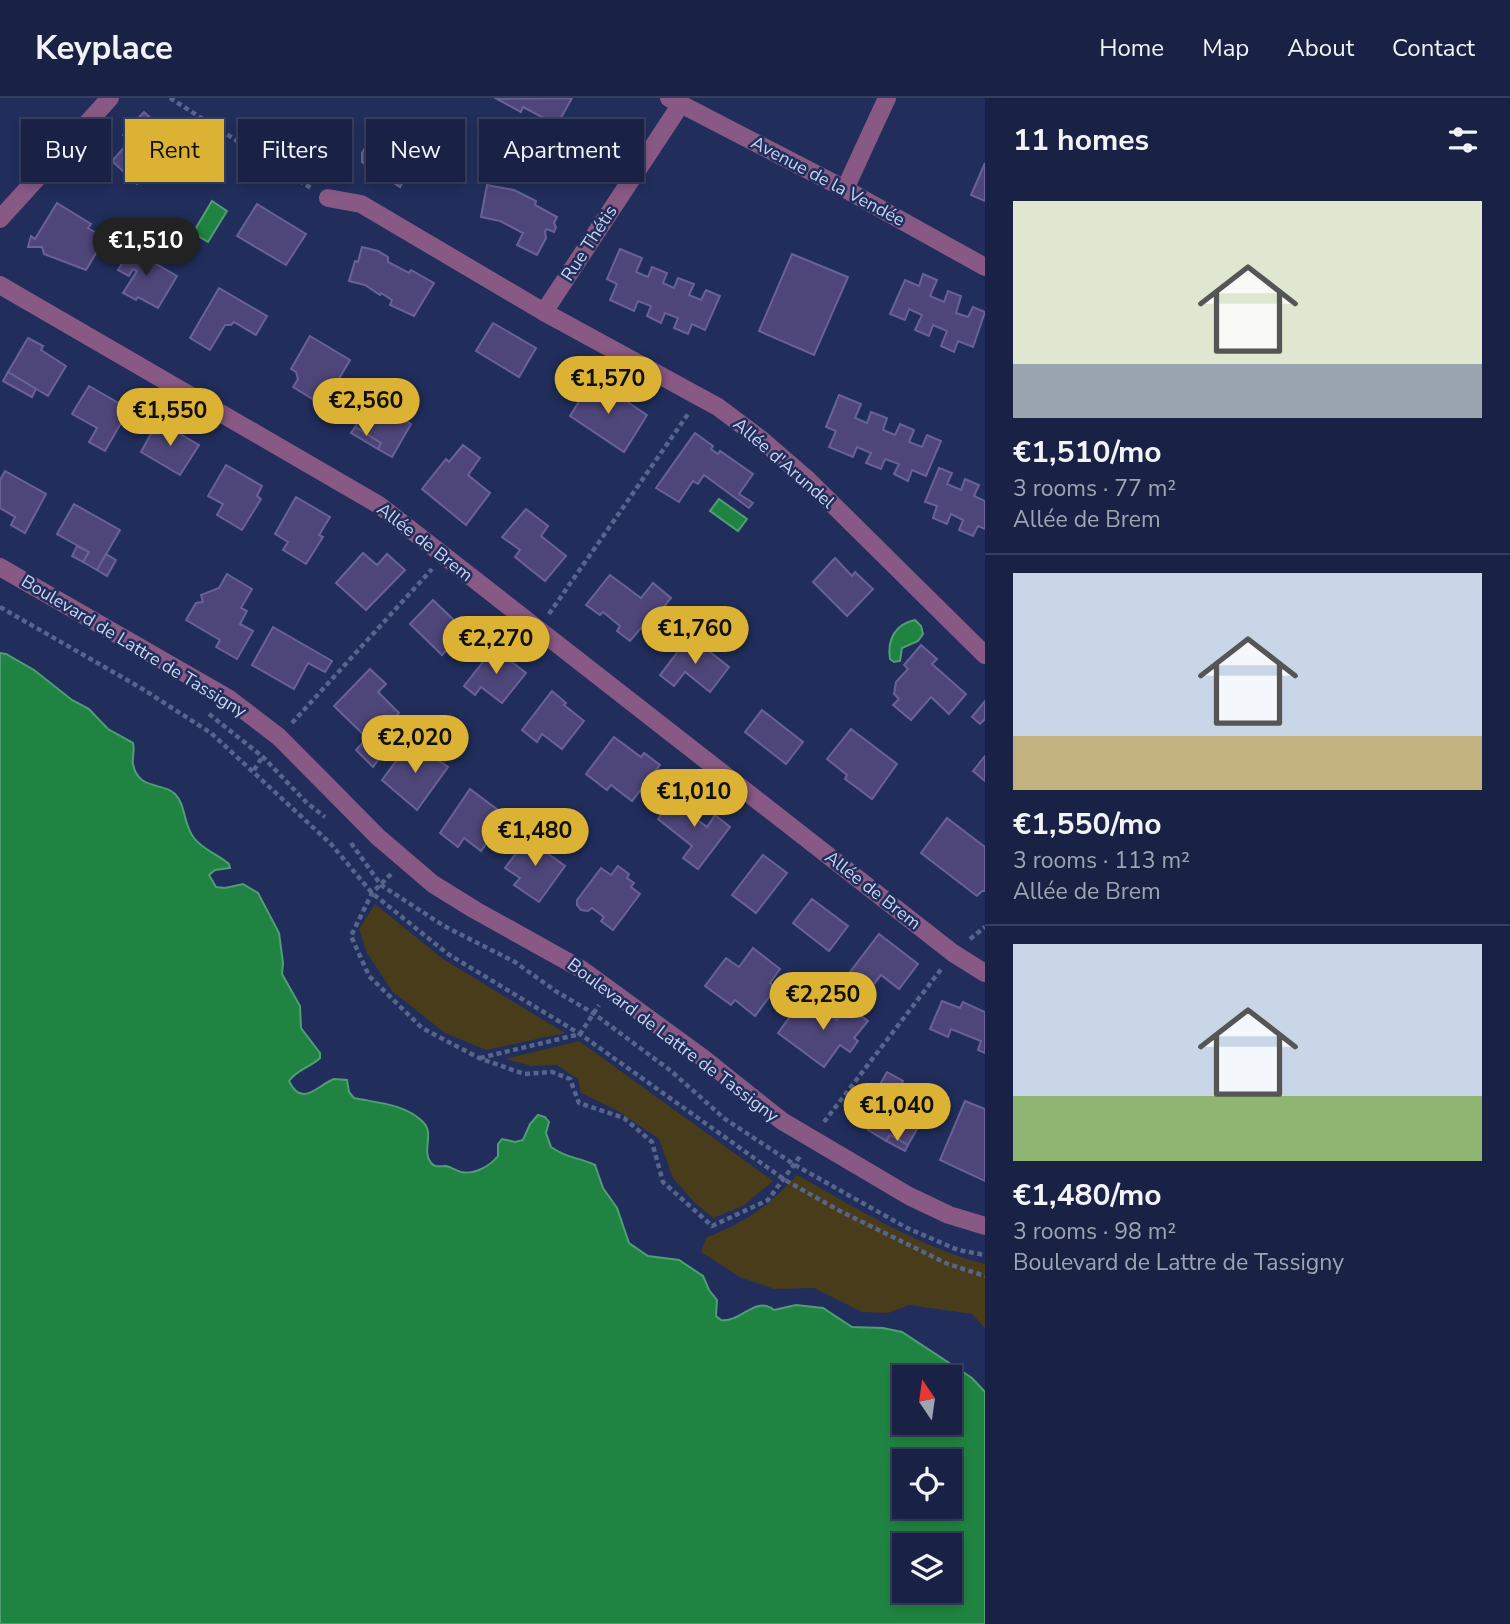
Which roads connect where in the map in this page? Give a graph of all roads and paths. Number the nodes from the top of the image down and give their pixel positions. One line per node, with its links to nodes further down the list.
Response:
1 (110, 98): 7 (street)
2 (170, 98): 6 (path)
3 (887, 98): 5 (street)
4 (675, 101): 5 (street, Avenue de la Vendée); 10 (street, Rue Thétis)
5 (845, 189): 8 (street, Avenue de la Vendée)
6 (328, 198): 10 (street, Allée d'Arundel)
7 (0, 219)
8 (985, 267)
9 (0, 285): 12 (street, Allée de Brem)
10 (544, 312): 11 (street, Allée d'Arundel)
11 (700, 398): 15 (path); 16 (street, Allée d'Arundel)
12 (443, 557): 15 (street, Allée de Brem); 17 (path)
13 (0, 567): 17 (street, Boulevard de Lattre de Tassigny)
14 (0, 607): 18 (path)
15 (539, 629): 21 (street, Allée de Brem)
16 (985, 656)
17 (279, 737): 18 (path); 19 (street, Boulevard de Lattre de Tassigny)
18 (254, 770): 20 (path)
19 (403, 860): 20 (path); 23 (street, Boulevard de Lattre de Tassigny)
20 (372, 893): 24 (path); 25 (path)
21 (953, 953): 22 (street, Allée de Brem); 26 (path)
22 (985, 973)
23 (611, 990): 24 (path); 26 (street, Boulevard de Lattre de Tassigny)
24 (580, 1034): 25 (path); 27 (path)
25 (479, 1058): 27 (path)
26 (811, 1139): 27 (path); 28 (street, Boulevard de Lattre de Tassigny)
27 (785, 1180): 29 (path)
28 (985, 1226)
29 (985, 1276)

